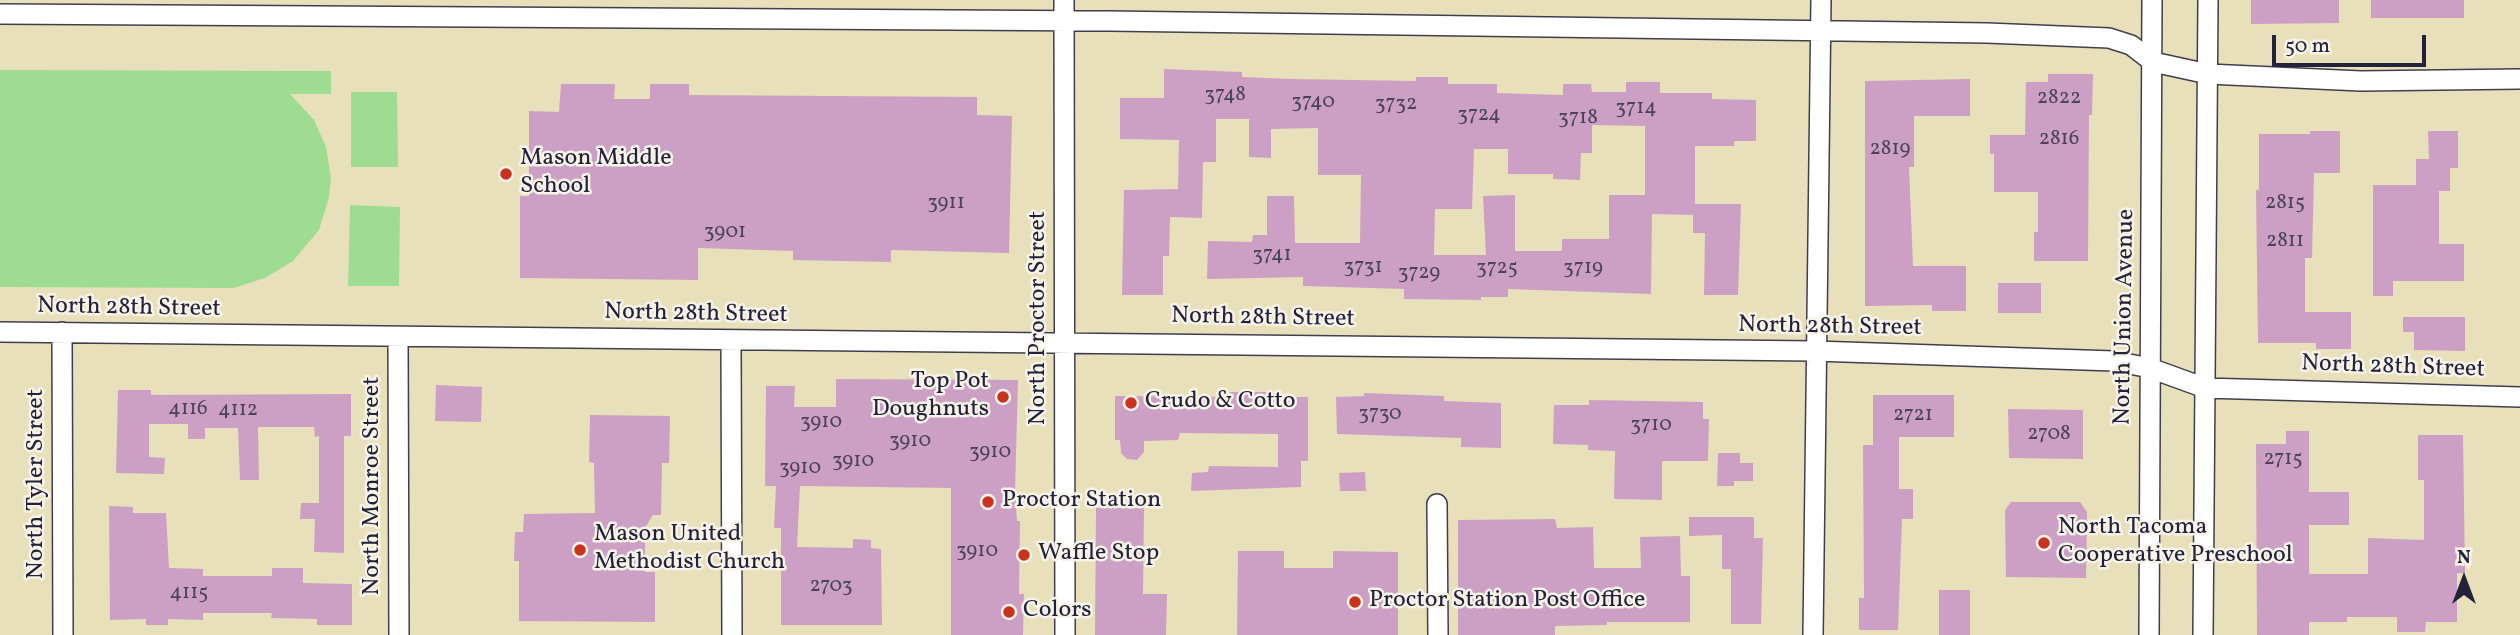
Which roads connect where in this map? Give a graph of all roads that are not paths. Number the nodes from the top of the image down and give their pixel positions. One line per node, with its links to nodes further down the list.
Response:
1 (1064, 0): 7 (street, North Proctor Street)
2 (1821, 0): 8 (street)
3 (2152, 0): 9 (street, North Union Avenue)
4 (2208, 0): 10 (street)
5 (405, 8): 6 (street); 7 (street)
6 (0, 14)
7 (1063, 21): 8 (street); 16 (street, North Proctor Street)
8 (1821, 31): 9 (street); 17 (street)
9 (2153, 62): 10 (street); 18 (street, North Union Avenue)
10 (2208, 74): 11 (street); 19 (street)
11 (2520, 79)
12 (0, 332): 13 (street, North 28th Street)
13 (62, 332): 14 (street, North 28th Street); 22 (street, North Tyler Street)
14 (398, 337): 15 (street, North 28th Street); 23 (street, North Monroe Street)
15 (731, 341): 16 (street, North 28th Street); 24 (street)
16 (1064, 341): 17 (street, North 28th Street); 25 (street, North Proctor Street)
17 (1815, 351): 18 (street, North 28th Street); 27 (street)
18 (2150, 368): 19 (street, North 28th Street); 28 (street, North Union Avenue)
19 (2205, 388): 20 (street, North 28th Street); 29 (street)
20 (2520, 397)
21 (1437, 504): 26 (street)
22 (63, 635)
23 (398, 635)
24 (732, 635)
25 (1065, 635)
26 (1438, 635)
27 (1813, 635)
28 (2149, 635)
29 (2203, 635)

